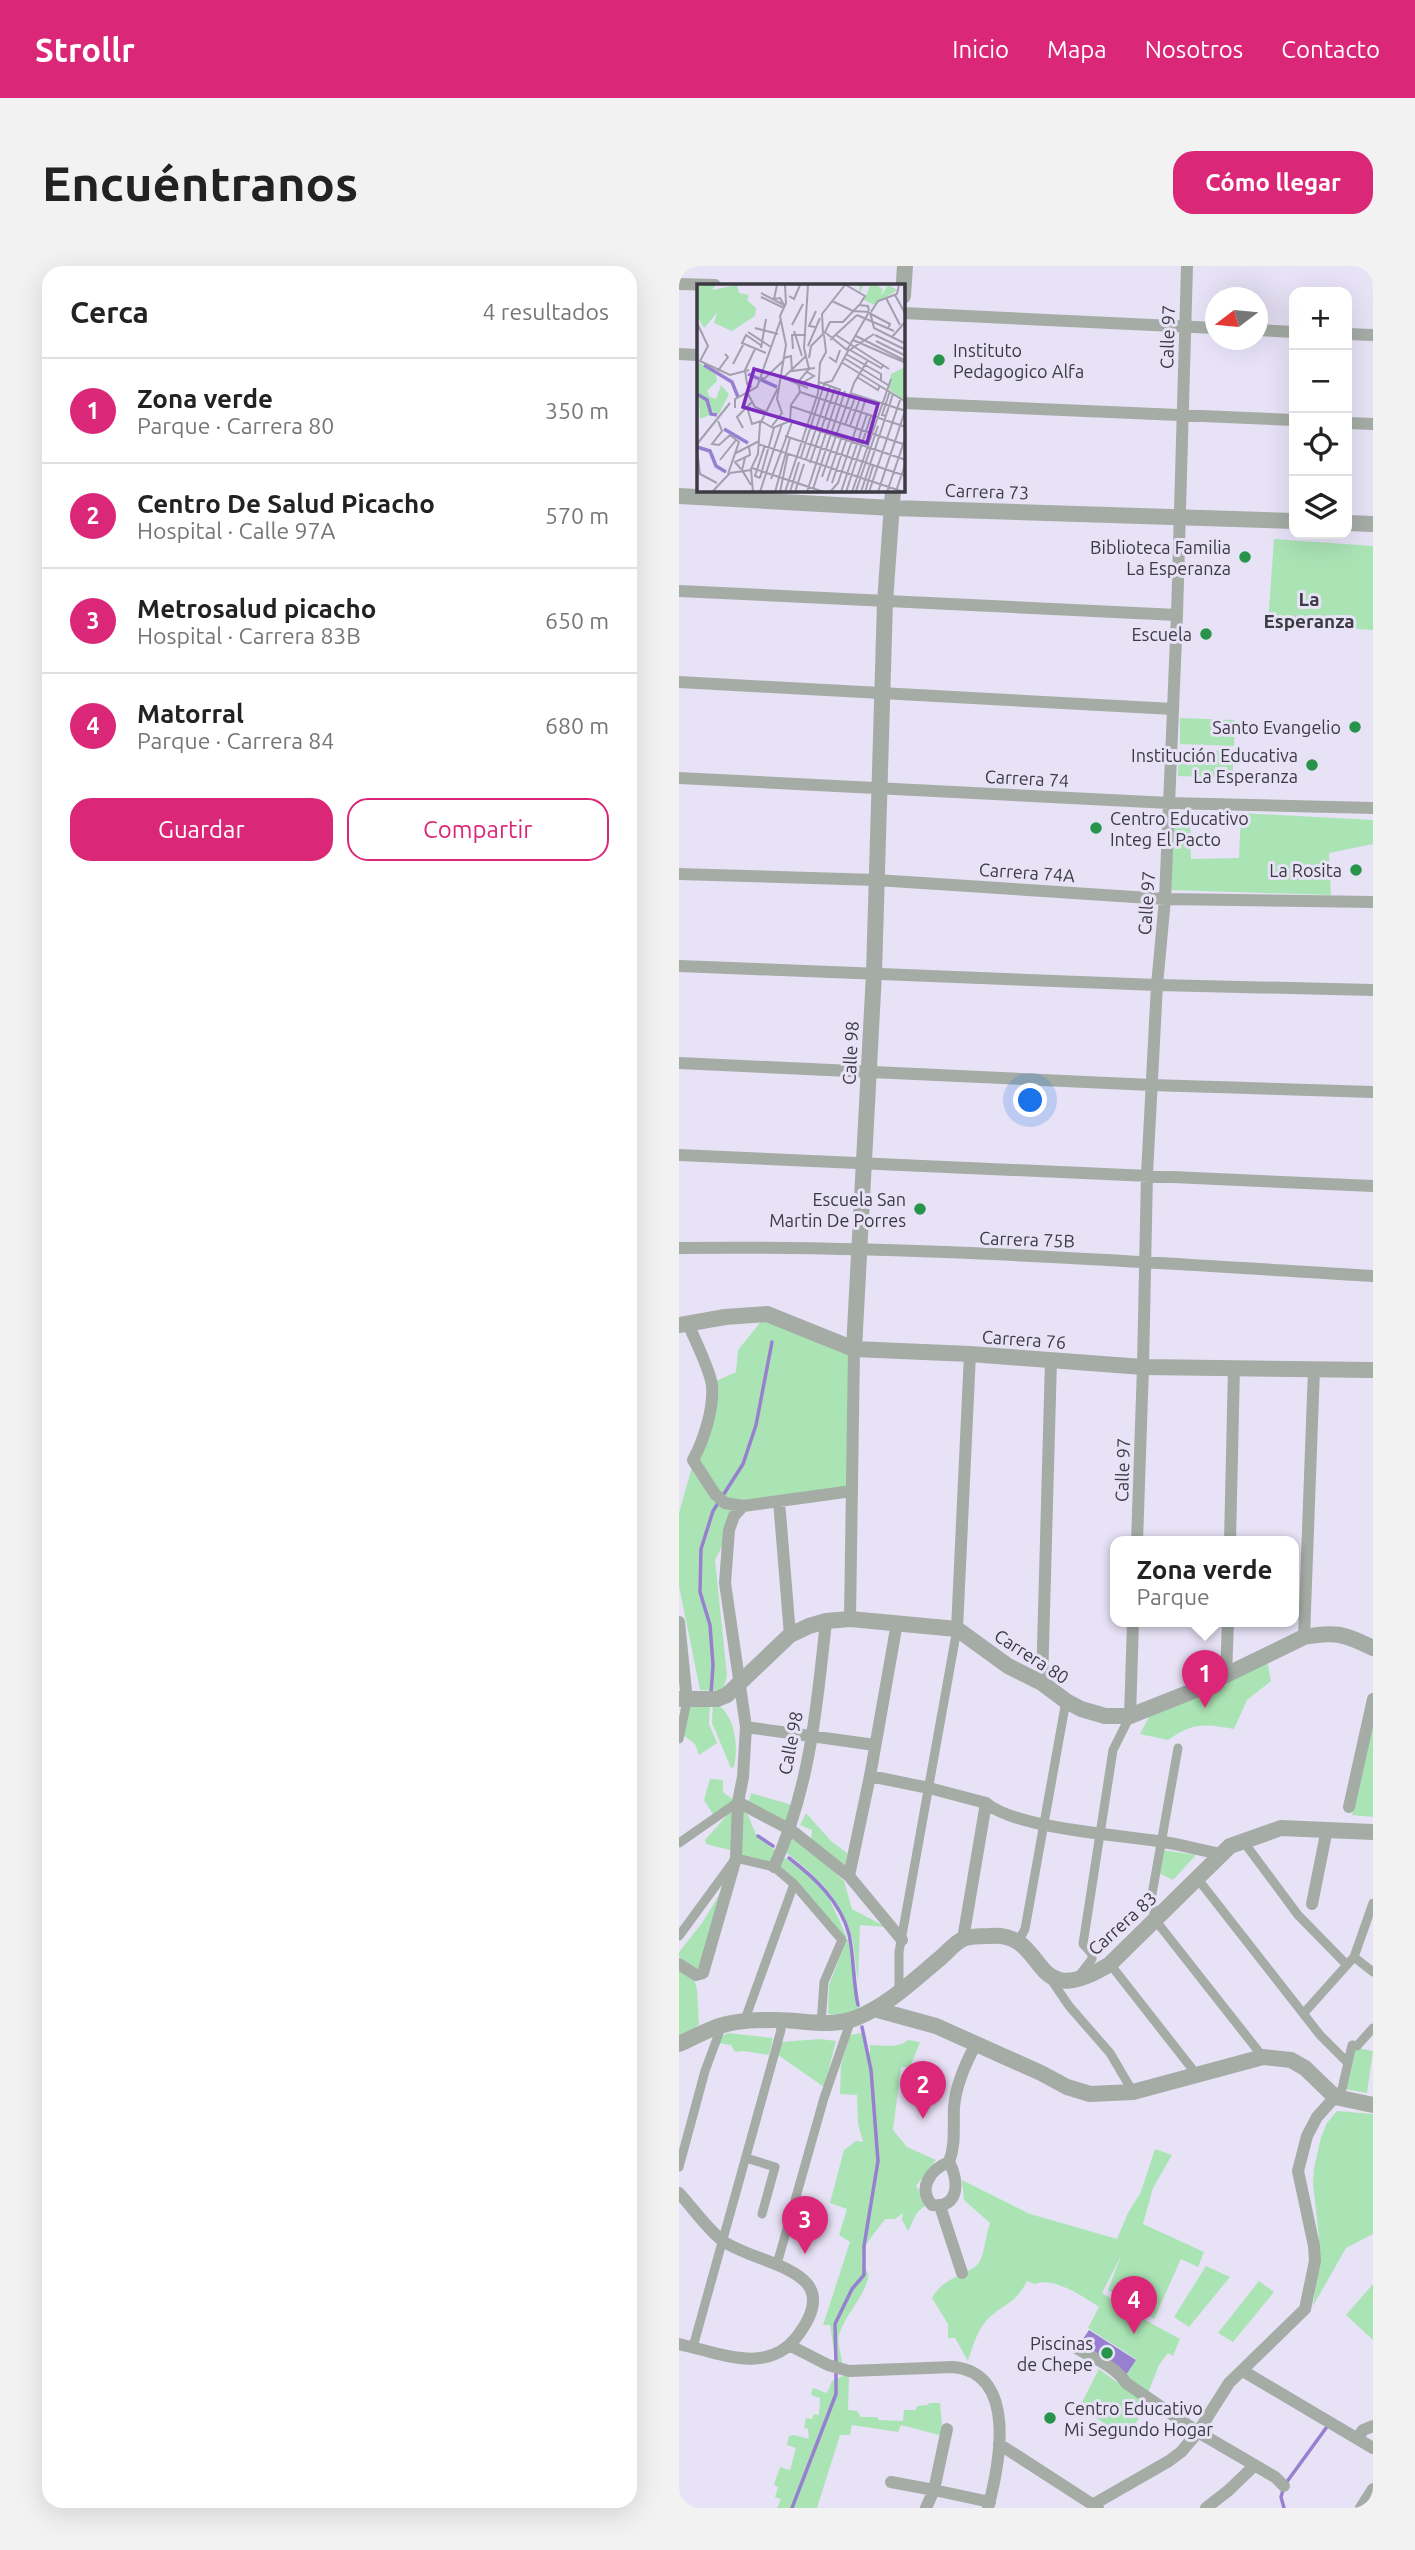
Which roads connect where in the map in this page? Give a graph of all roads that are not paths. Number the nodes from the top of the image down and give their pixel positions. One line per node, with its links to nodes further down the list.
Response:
1 (905, 266): 5 (street)
2 (1187, 266): 7 (street, Calle 97)
3 (679, 284): 4 (street)
4 (697, 284)
5 (904, 284)
6 (905, 313): 7 (street)
7 (1185, 326): 8 (street); 16 (street, Calle 97)
8 (1205, 327)
9 (1268, 331): 10 (street)
10 (1289, 332)
11 (1352, 334): 12 (street)
12 (1373, 335)
13 (679, 354): 14 (street)
14 (697, 355)
15 (905, 403): 16 (street)
16 (1182, 414): 17 (street); 23 (street, Calle 97)
17 (1289, 420)
18 (1352, 423): 19 (street)
19 (1373, 424)
20 (893, 492): 22 (street, Calle 98)
21 (679, 496): 22 (street, Carrera 73)
22 (892, 508): 23 (street, Carrera 73); 28 (street, Calle 98)
23 (1178, 516): 24 (street, Carrera 73); 29 (street, Calle 97)
24 (1289, 521)
25 (1352, 523): 26 (street)
26 (1373, 523)
27 (679, 591): 28 (street)
28 (885, 602): 29 (street); 31 (street, Calle 98)
29 (1177, 615): 32 (street, Calle 97)
30 (679, 682): 31 (street)
31 (882, 692): 32 (street); 34 (street, Calle 98)
32 (1173, 709): 35 (street, Calle 97)
33 (679, 779): 34 (street, Carrera 74)
34 (879, 787): 35 (street, Carrera 74); 38 (street, Calle 98)
35 (1169, 803): 36 (street, Carrera 74); 39 (street, Calle 97)
36 (1373, 808)
37 (679, 874): 38 (street, Carrera 74A)
38 (876, 880): 39 (street, Carrera 74A); 42 (street, Calle 98)
39 (1165, 899): 40 (street, Carrera 74A); 43 (street, Calle 97)
40 (1373, 902)
41 (679, 966): 42 (street)
42 (874, 973): 43 (street); 46 (street, Calle 98)
43 (1157, 985): 44 (street); 47 (street, Calle 97)
44 (1373, 990)
45 (679, 1063): 46 (street)
46 (869, 1071): 47 (street); 50 (street, Calle 98)
47 (1151, 1085): 48 (street); 51 (street, Calle 97)
48 (1373, 1092)
49 (679, 1156): 50 (street)
50 (864, 1163): 51 (street); 54 (street, Calle 98)
51 (1147, 1174): 52 (street); 55 (street, Calle 97)
52 (1373, 1186)
53 (679, 1248): 54 (street, Carrera 75B)
54 (860, 1250): 55 (street, Carrera 75B); 58 (street, Calle 98)
55 (1146, 1262): 56 (street, Carrera 75B); 61 (street, Calle 97)
56 (1373, 1276)
57 (683, 1324): 58 (street, Carrera 76); 66 (street)
58 (854, 1349): 59 (street, Carrera 76); 67 (street, Calle 98)
59 (969, 1354): 60 (street, Carrera 76); 78 (street)
60 (1051, 1360): 61 (street, Carrera 76); 83 (street)
61 (1143, 1367): 62 (street, Carrera 76); 70 (street, Calle 97)
62 (1234, 1367): 63 (street, Carrera 76); 71 (street)
63 (1314, 1369): 64 (street, Carrera 76); 80 (street)
64 (1373, 1370)
65 (679, 1455): 66 (street)
66 (693, 1460): 69 (street)
67 (852, 1491): 68 (street); 72 (street, Calle 98)
68 (779, 1501): 69 (street); 79 (street)
69 (743, 1506): 84 (street)
70 (1137, 1536)
71 (1230, 1536)
72 (850, 1619): 73 (street); 75 (street)
73 (826, 1621): 79 (street); 90 (street, Calle 98)
74 (679, 1622): 86 (street)
75 (897, 1623): 78 (street); 92 (street)
76 (1133, 1627): 88 (street)
77 (1228, 1627): 82 (street)
78 (957, 1629): 83 (street, Carrera 80); 95 (street)
79 (790, 1635): 84 (street)
80 (1304, 1637): 81 (street, Carrera 80); 82 (street, Carrera 80)
81 (1373, 1648)
82 (1226, 1675): 88 (street, Carrera 80)
83 (1042, 1683): 87 (street, Carrera 80)
84 (739, 1684): 86 (street); 89 (street)
85 (1373, 1699): 98 (street)
86 (683, 1700): 91 (street)
87 (1066, 1701): 88 (street, Carrera 80); 99 (street)
88 (1130, 1716): 103 (street)
89 (746, 1727): 90 (street); 96 (street)
90 (813, 1736): 92 (street); 101 (street, Calle 98)
91 (679, 1739)
92 (875, 1745): 94 (street)
93 (1178, 1748): 105 (street)
94 (870, 1776): 95 (street); 110 (street)
95 (929, 1788): 97 (street); 119 (street)
96 (738, 1802): 101 (street); 106 (street); 108 (street)
97 (986, 1803): 99 (street); 118 (street)
98 (1349, 1807)
99 (1044, 1825): 103 (street); 120 (street)
100 (1327, 1829): 102 (street, Carrera 83); 104 (street, Carrera 83); 114 (street)
101 (791, 1830): 109 (street, Calle 98); 110 (street)
102 (1373, 1832)
103 (1101, 1833): 105 (street); 127 (street)
104 (1242, 1840): 107 (street, Carrera 83); 115 (street)
105 (1162, 1842): 107 (street); 116 (street)
106 (679, 1843)
107 (1221, 1854): 111 (street, Carrera 83)
108 (736, 1858): 109 (street); 117 (street); 122 (street)
109 (774, 1867): 112 (street)
110 (849, 1877): 119 (street)
111 (1196, 1878): 116 (street, Carrera 83); 130 (street)
112 (794, 1884): 133 (street); 134 (street)
113 (1373, 1903): 121 (street)
114 (1312, 1904): 115 (street)
115 (1291, 1905): 124 (street)
116 (1156, 1921): 123 (street, Carrera 83); 139 (street)
117 (679, 1936)
118 (963, 1939): 120 (street); 128 (street)
119 (902, 1940): 128 (street)
120 (1019, 1940): 126 (street)
121 (1354, 1957): 124 (street); 125 (street)
122 (679, 1964)
123 (1110, 1964): 127 (street, Carrera 83); 141 (street)
124 (1347, 1965): 130 (street)
125 (1373, 1972)
126 (1050, 1978): 127 (street); 142 (street)
127 (1075, 1981)
128 (899, 1993): 129 (street)
129 (874, 2009): 132 (street); 138 (street)
130 (1304, 2013): 140 (street)
131 (779, 2020): 133 (street); 134 (street); 145 (street)
132 (851, 2020): 134 (street); 152 (street)
133 (744, 2022): 135 (street)
134 (821, 2024)
135 (722, 2025): 137 (street); 147 (street)
136 (1373, 2028): 140 (street)
137 (679, 2044)
138 (976, 2044): 142 (street); 146 (street)
139 (1263, 2057): 141 (street); 143 (street)
140 (1347, 2062): 143 (street)
141 (1197, 2076): 142 (street)
142 (1133, 2092)
143 (1335, 2097): 144 (street); 158 (street)
144 (1373, 2105)
145 (746, 2158): 150 (street); 151 (street)
146 (949, 2162): 149 (street); 149 (street)
147 (679, 2167)
148 (679, 2193): 151 (street)
149 (940, 2206): 153 (street)
150 (762, 2214)
151 (723, 2241): 152 (street); 156 (street)
152 (777, 2264): 155 (street)
153 (962, 2273)
154 (679, 2344): 156 (street)
155 (789, 2345): 156 (street); 163 (street)
156 (693, 2347)
157 (1078, 2348): 161 (street)
158 (1243, 2371): 161 (street); 162 (street)
159 (1373, 2426): 162 (street)
160 (947, 2429): 169 (street)
161 (1198, 2432): 165 (street); 171 (street)
162 (1358, 2438): 164 (street)
163 (999, 2444): 170 (street); 171 (street)
164 (1373, 2448)
165 (1255, 2465): 167 (street); 173 (street)
166 (891, 2482): 169 (street)
167 (1284, 2486)
168 (1373, 2489): 174 (street)
169 (934, 2490): 170 (street); 172 (street)
170 (989, 2505)
171 (1096, 2506)
172 (926, 2508)
173 (1206, 2508)
174 (1361, 2508)

